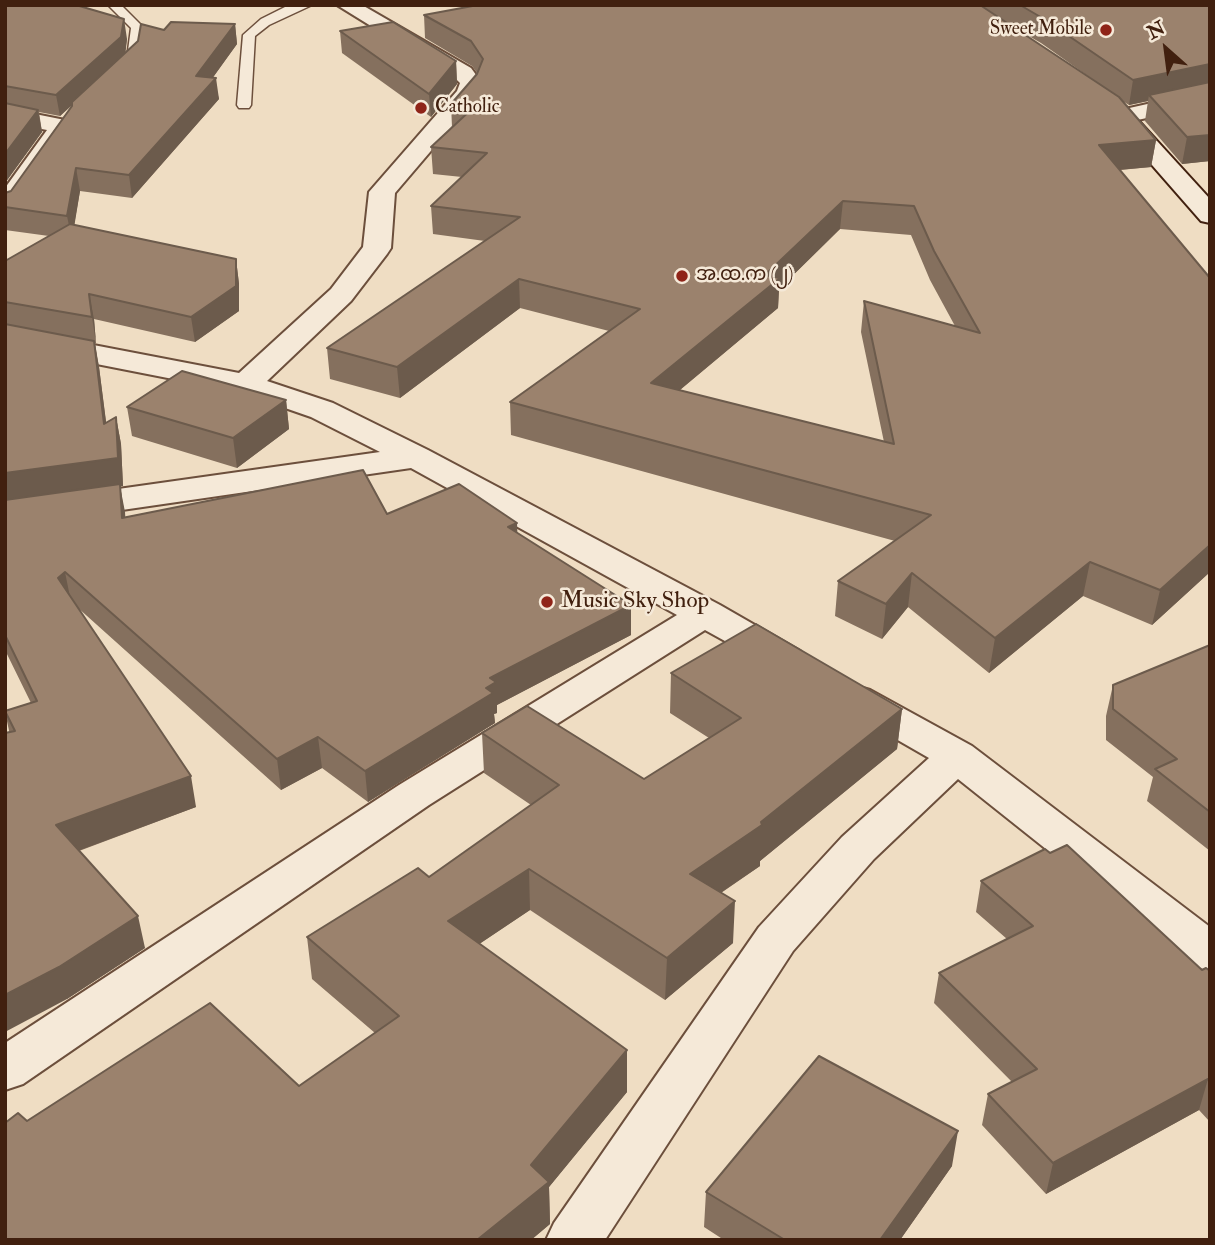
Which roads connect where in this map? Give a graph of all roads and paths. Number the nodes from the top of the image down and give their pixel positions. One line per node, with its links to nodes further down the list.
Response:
1 (114, 5): 4 (lane)
2 (306, 5): 7 (lane)
3 (347, 5): 13 (street)
4 (113, 78)
5 (1210, 97): 9 (street)
6 (1103, 101): 9 (street)
7 (244, 105)
8 (5, 115): 10 (street)
9 (1124, 116): 11 (street)
10 (5, 207)
11 (1210, 215)
12 (5, 337): 13 (street)
13 (246, 384): 14 (street)
14 (416, 457): 15 (street); 16 (street)
15 (5, 516)
16 (706, 613): 17 (street); 19 (street)
17 (957, 756): 18 (street); 20 (street)
18 (1210, 953)
19 (5, 1070)
20 (574, 1240)

